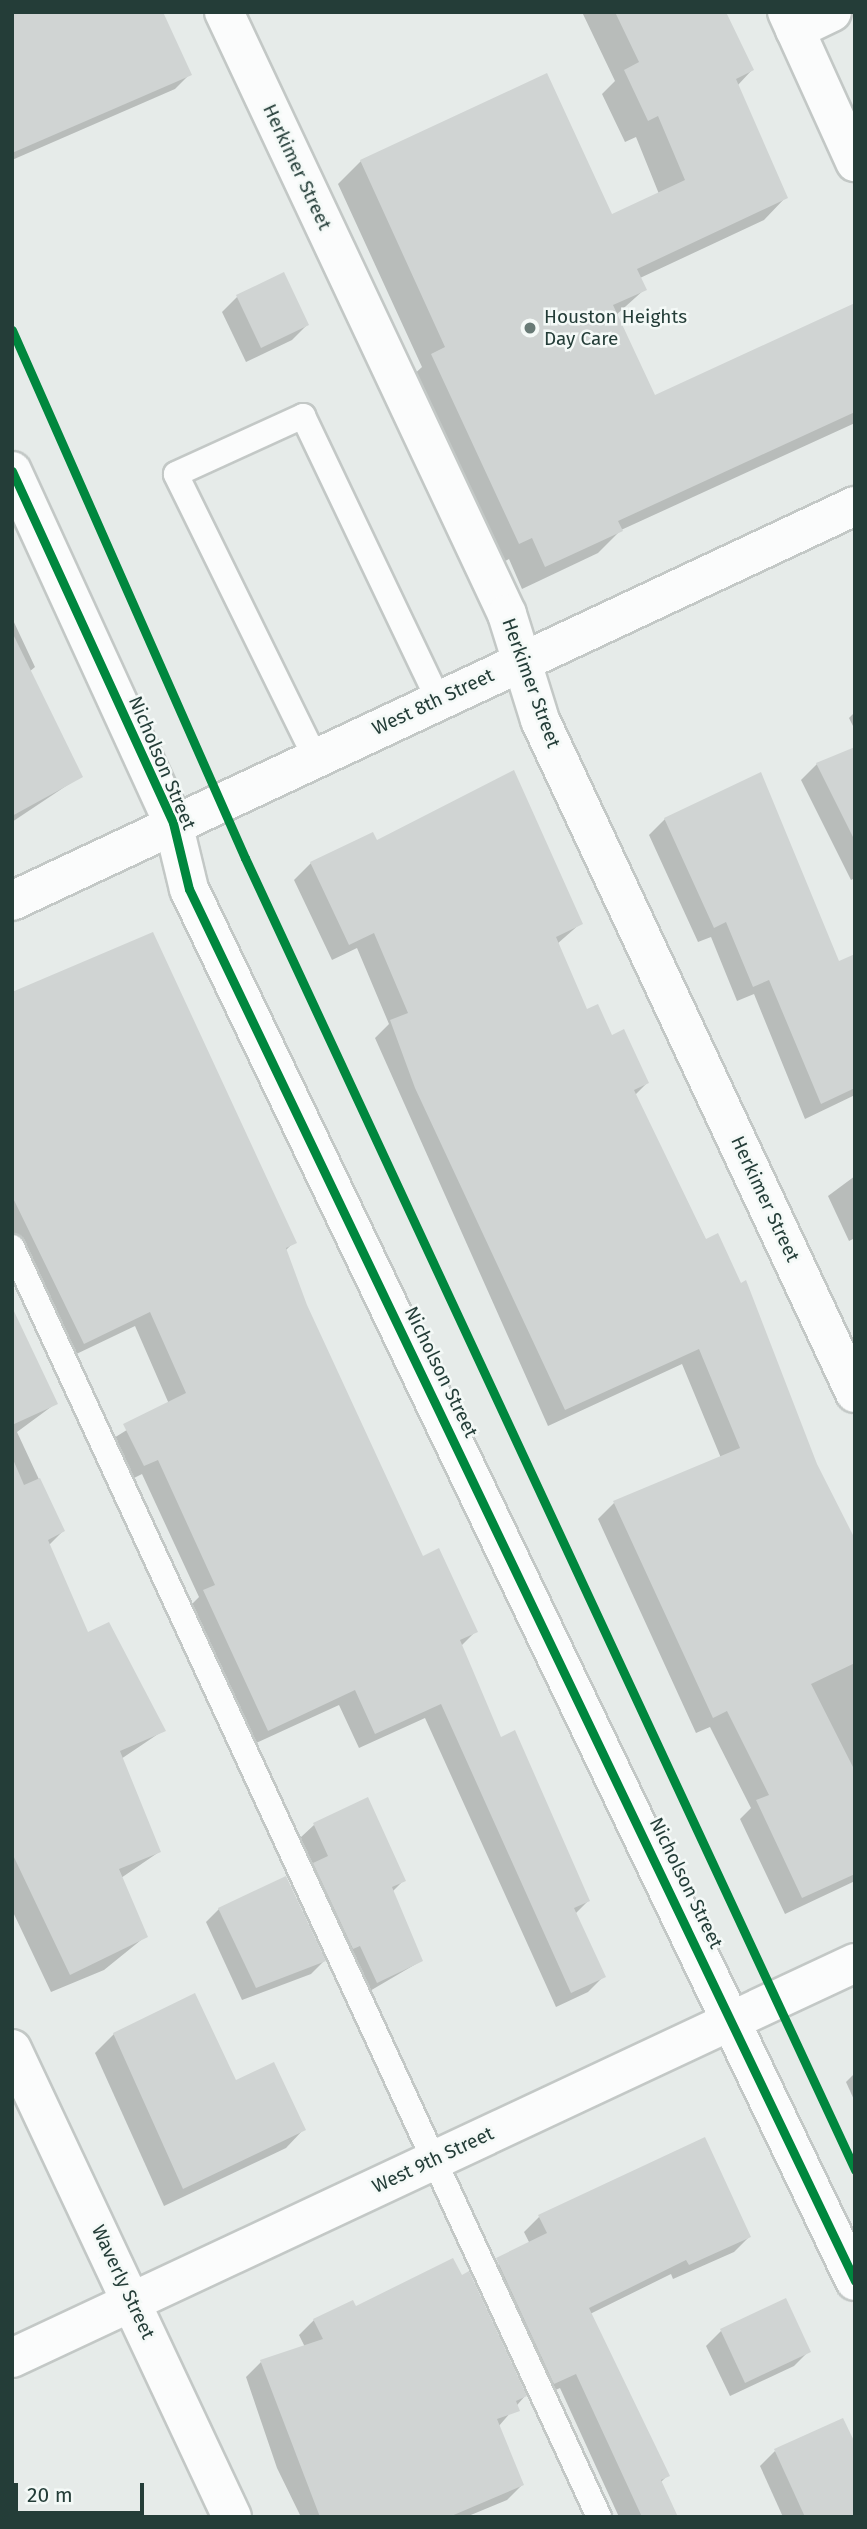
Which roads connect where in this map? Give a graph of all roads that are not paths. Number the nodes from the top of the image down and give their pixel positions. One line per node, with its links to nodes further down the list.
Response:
1 (224, 12): 7 (street, Herkimer Street)
2 (832, 12): 3 (street)
3 (791, 21): 4 (street)
4 (855, 162)
5 (12, 471): 10 (street, Nicholson Street)
6 (855, 506): 7 (street, West 8th Street)
7 (521, 660): 8 (street, West 8th Street); 13 (street, Herkimer Street)
8 (438, 699): 9 (street, West 8th Street); 9 (lane)
9 (315, 757): 10 (street, West 8th Street)
10 (173, 823): 11 (street, West 8th Street); 15 (street, Nicholson Street)
11 (12, 901)
12 (12, 1247): 17 (lane)
13 (855, 1393)
14 (855, 1963): 15 (street, West 9th Street)
15 (733, 2020): 17 (street, West 9th Street); 18 (street, Nicholson Street)
16 (12, 2049): 19 (street, Waverly Street)
17 (434, 2160): 19 (street, West 9th Street); 22 (lane)
18 (855, 2281)
19 (133, 2301): 20 (street, West 9th Street); 21 (street, Waverly Street)
20 (12, 2358)
21 (232, 2517)
22 (599, 2517)

